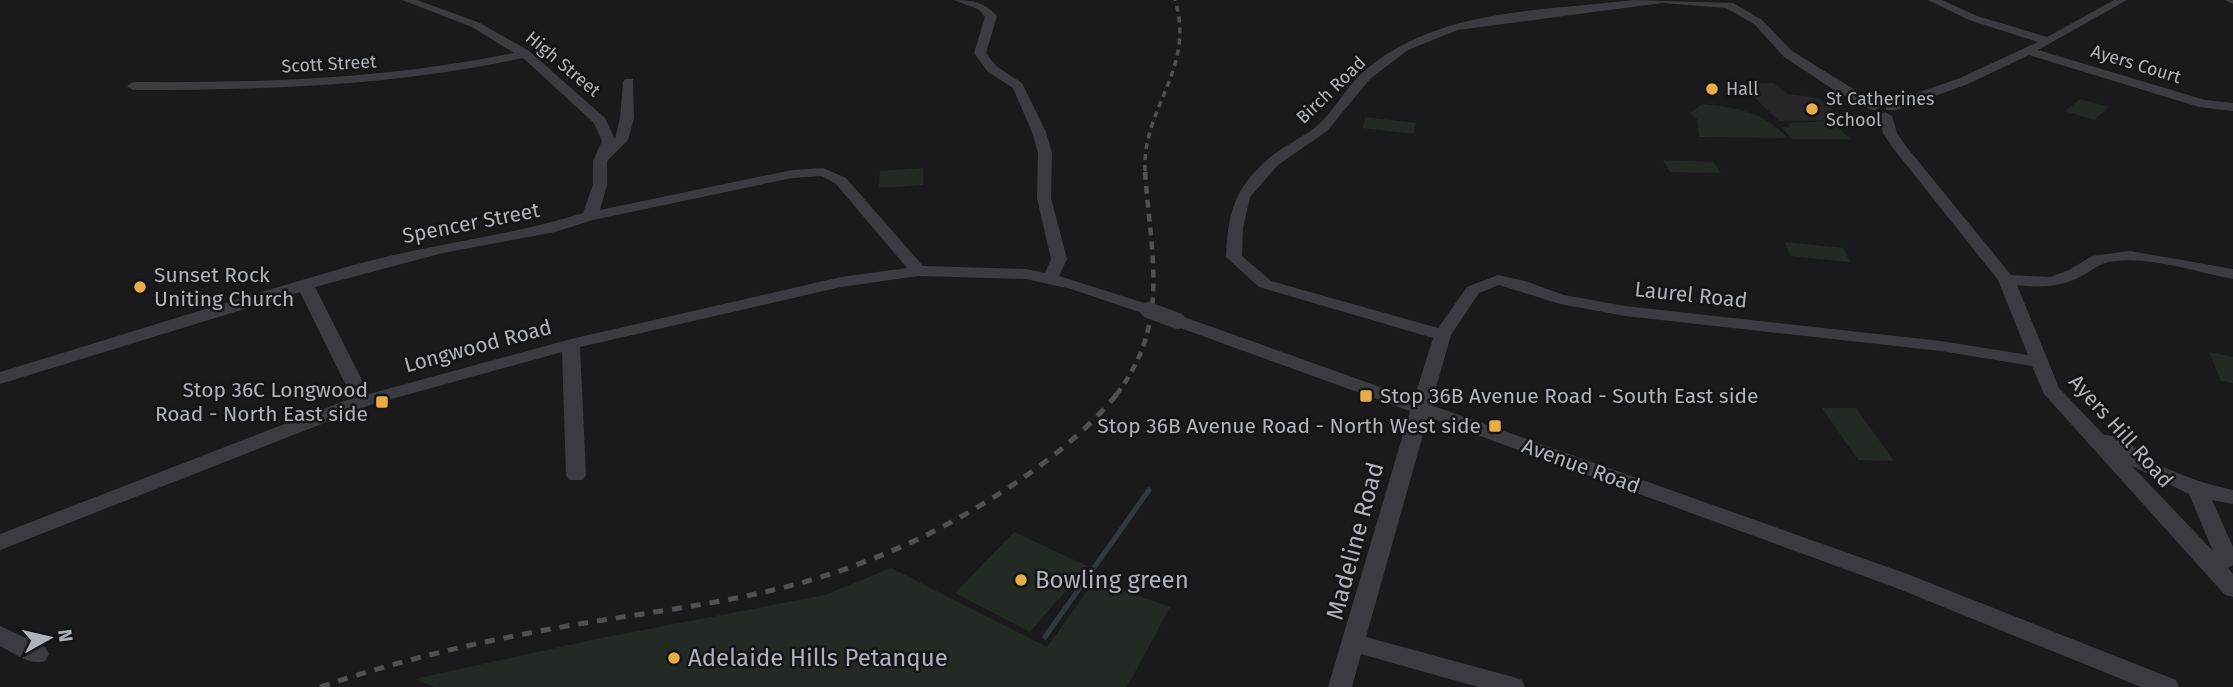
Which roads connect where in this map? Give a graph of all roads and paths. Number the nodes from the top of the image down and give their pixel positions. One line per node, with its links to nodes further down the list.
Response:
1 (407, 0): 8 (street, High Street)
2 (959, 0): 18 (street)
3 (1933, 0): 6 (street)
4 (2122, 0): 6 (street)
5 (1732, 3): 12 (street, Birch Road); 21 (street, Birch Road)
6 (2048, 41): 7 (street)
7 (2029, 51): 11 (street, Ayers Court); 12 (street)
8 (525, 54): 10 (street, Scott Street); 13 (street, High Street)
9 (629, 82): 13 (street)
10 (133, 86)
11 (2233, 107)
12 (1884, 110): 19 (street, Ayers Hill Road)
13 (600, 161): 14 (street, High Street)
14 (590, 216): 15 (street, Spencer Street); 20 (street, Spencer Street)
15 (918, 271): 16 (street, Longwood Road); 22 (street, Longwood Road)
16 (988, 272): 18 (street, Avenue Road)
17 (2233, 274): 19 (street)
18 (1050, 278): 26 (street, Avenue Road, bridge)
19 (2006, 279): 23 (street, Ayers Hill Road)
20 (305, 284): 24 (street, Spencer Street); 25 (street)
21 (1442, 335): 23 (street, Laurel Road); 26 (street, Laurel Road)
22 (571, 344): 25 (street, Longwood Road); 28 (street)
23 (2039, 362): 27 (street, Ayers Hill Road)
24 (0, 378)
25 (363, 401): 31 (street, Longwood Road)
26 (1419, 408): 35 (street, Madeline Road); 39 (street, Avenue Road)
27 (2087, 428): 29 (street); 32 (street, Ayers Hill Road)
28 (576, 475)
29 (2197, 490): 30 (street); 32 (street)
30 (2233, 497)
31 (0, 542)
32 (2214, 566): 33 (street, Ayers Hill Road)
33 (2233, 589)
34 (0, 635): 36 (street)
35 (1354, 643): 37 (street, Madeline Road); 38 (street)
36 (37, 654)
37 (1340, 687)
38 (1513, 687)
39 (2167, 687)

